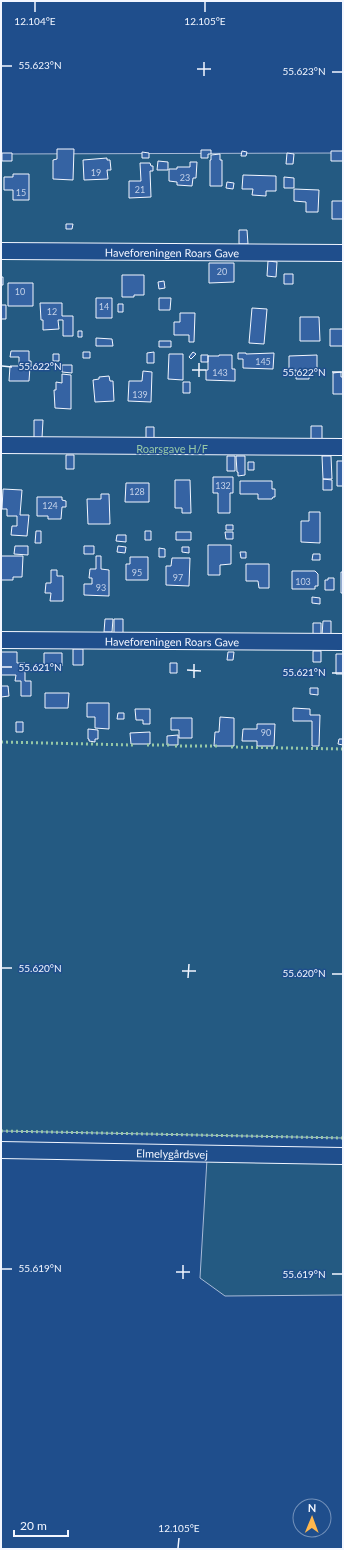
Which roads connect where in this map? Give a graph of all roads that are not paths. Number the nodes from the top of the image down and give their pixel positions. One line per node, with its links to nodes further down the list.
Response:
1 (1, 251): 2 (street, Haveforeningen Roars Gave)
2 (343, 253)
3 (1, 445): 4 (street)
4 (343, 447)
5 (1, 640): 6 (street, Haveforeningen Roars Gave)
6 (343, 642)
7 (1, 1150): 8 (street, Elmelygårdsvej)
8 (343, 1156)

